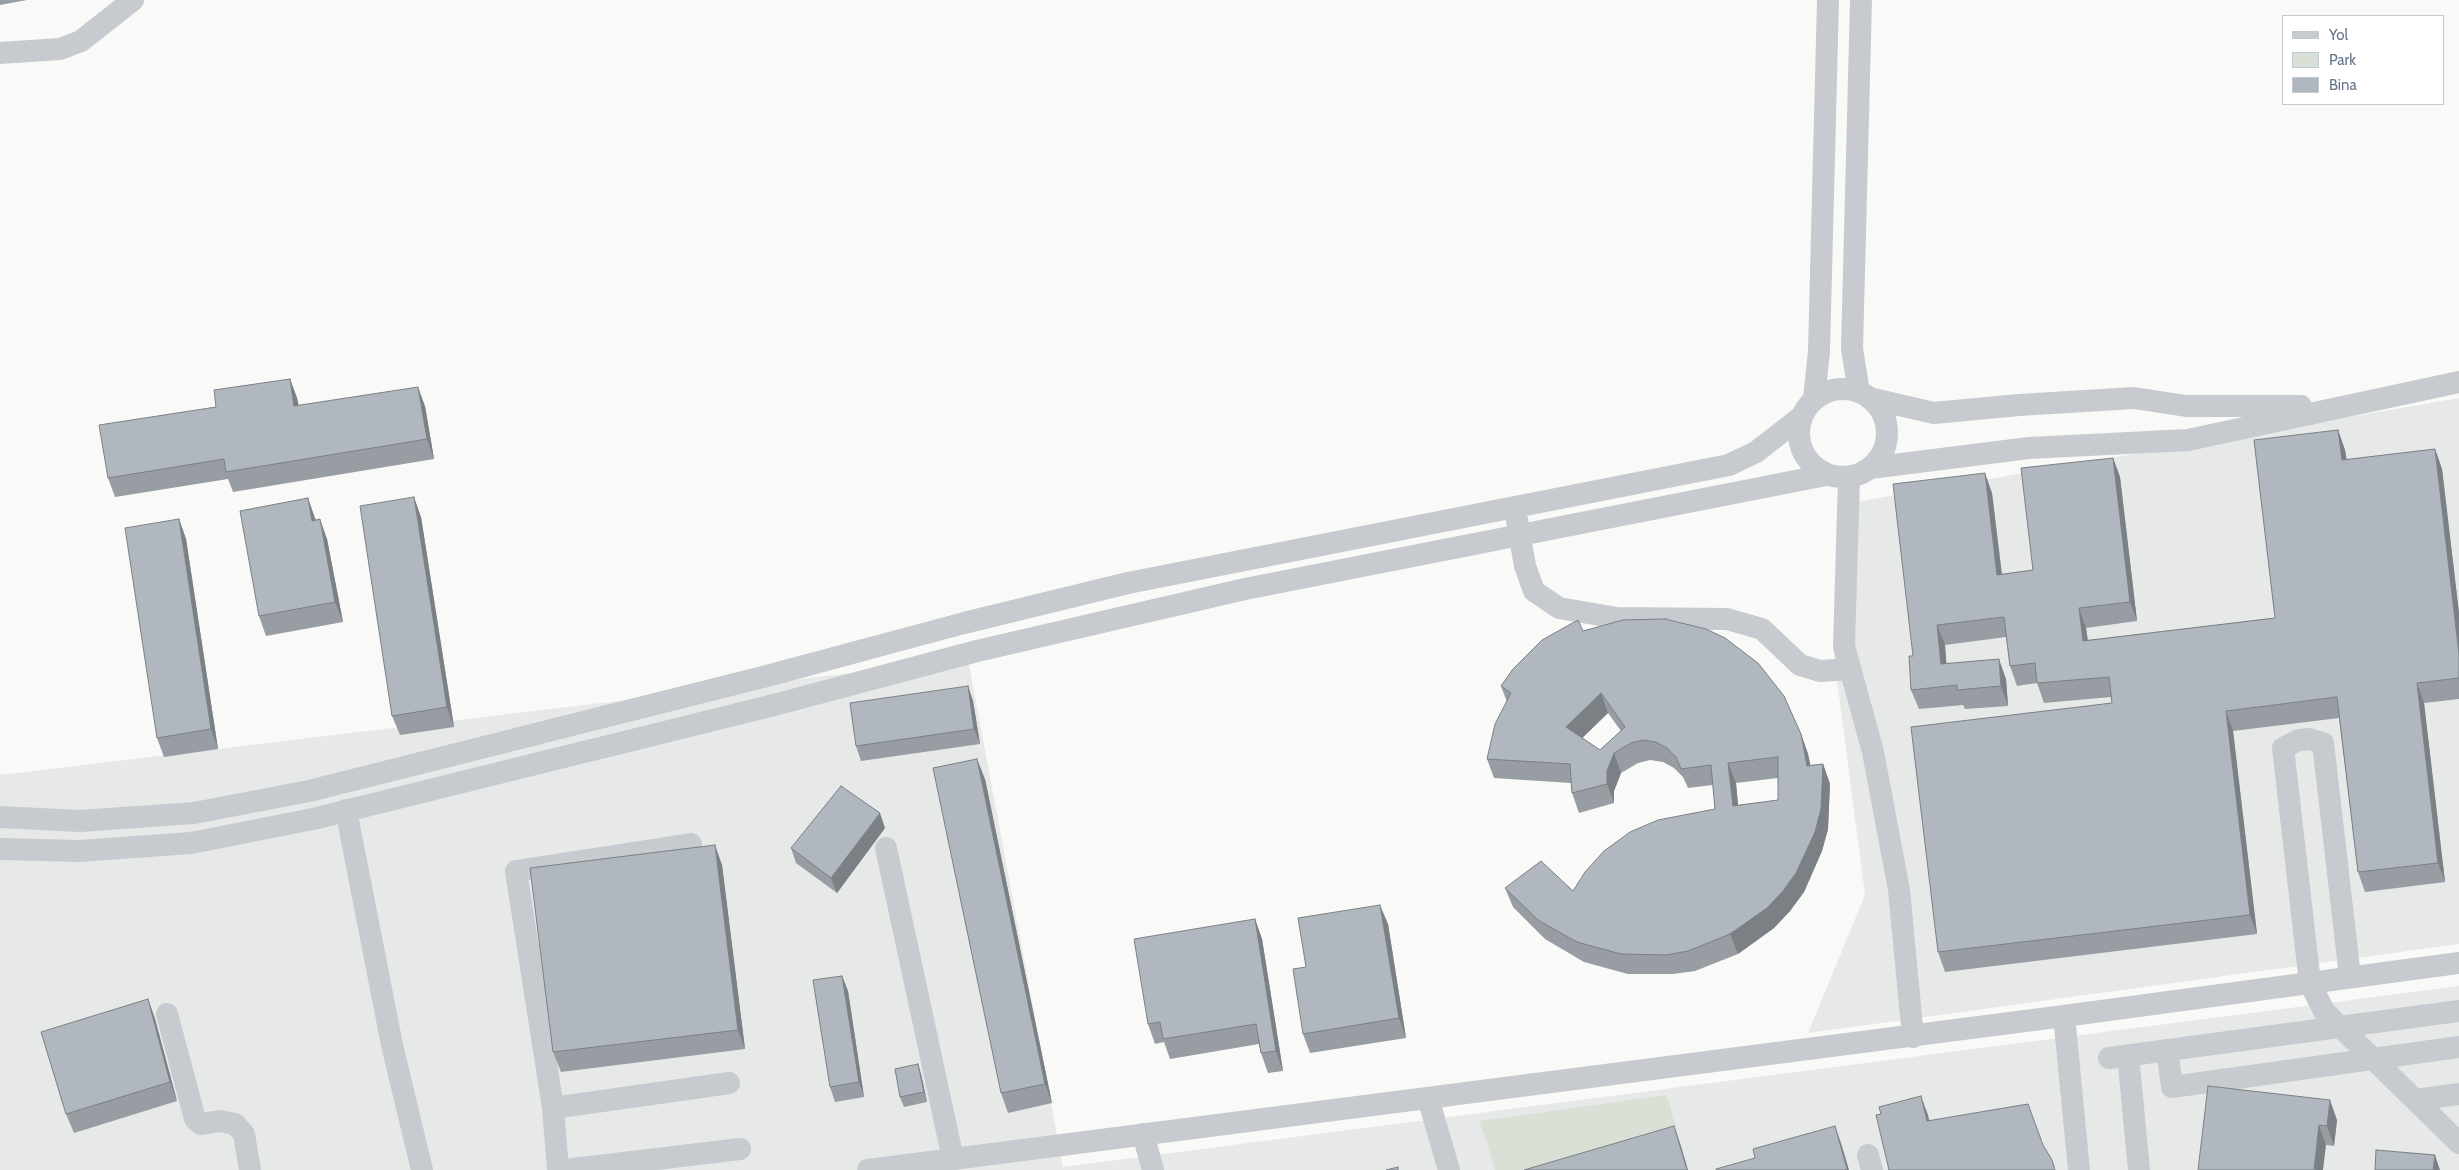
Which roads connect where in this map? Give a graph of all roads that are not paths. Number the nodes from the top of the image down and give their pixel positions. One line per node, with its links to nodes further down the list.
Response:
1 (133, 0): 4 (street)
2 (1828, 0): 7 (street)
3 (1861, 0): 6 (street)
4 (0, 52)
5 (2459, 382): 9 (street)
6 (1864, 395): 7 (street); 8 (street); 12 (street)
7 (1814, 399): 10 (street)
8 (2186, 406): 9 (street); 11 (street)
9 (2347, 406): 11 (street)
10 (1801, 417): 13 (street); 15 (street)
11 (2188, 440): 12 (street)
12 (1870, 468): 14 (street)
13 (1826, 475): 14 (street); 16 (street)
14 (1849, 478): 17 (street)
15 (1515, 507): 16 (street); 19 (street)
16 (1519, 534): 17 (street); 18 (street)
17 (1850, 668): 30 (street)
18 (346, 810): 22 (street); 44 (street)
19 (0, 817)
20 (692, 844): 38 (street)
21 (886, 848): 42 (street)
22 (0, 849)
23 (2459, 963): 24 (street)
24 (2350, 977): 25 (street); 25 (street)
25 (2310, 983): 28 (street); 29 (street)
26 (2459, 1011): 29 (street)
27 (167, 1014): 43 (street)
28 (2064, 1016): 30 (street); 50 (street)
29 (2340, 1027): 32 (street); 33 (street)
30 (1913, 1037): 36 (street)
31 (2459, 1047): 33 (street)
32 (2167, 1050): 33 (street); 51 (street)
33 (2373, 1059): 37 (street)
34 (729, 1083): 38 (street)
35 (2459, 1094): 37 (street)
36 (1428, 1098): 39 (street); 49 (street)
37 (2415, 1100): 40 (street)
38 (553, 1108): 45 (street)
39 (1143, 1134): 42 (street); 48 (street)
40 (2459, 1143)
41 (740, 1149): 46 (street)
42 (953, 1159): 47 (street)
43 (250, 1170)
44 (422, 1170)
45 (558, 1170)
46 (565, 1170)
47 (868, 1170)
48 (1153, 1170)
49 (1449, 1170)
50 (2079, 1170)
51 (2139, 1170)

